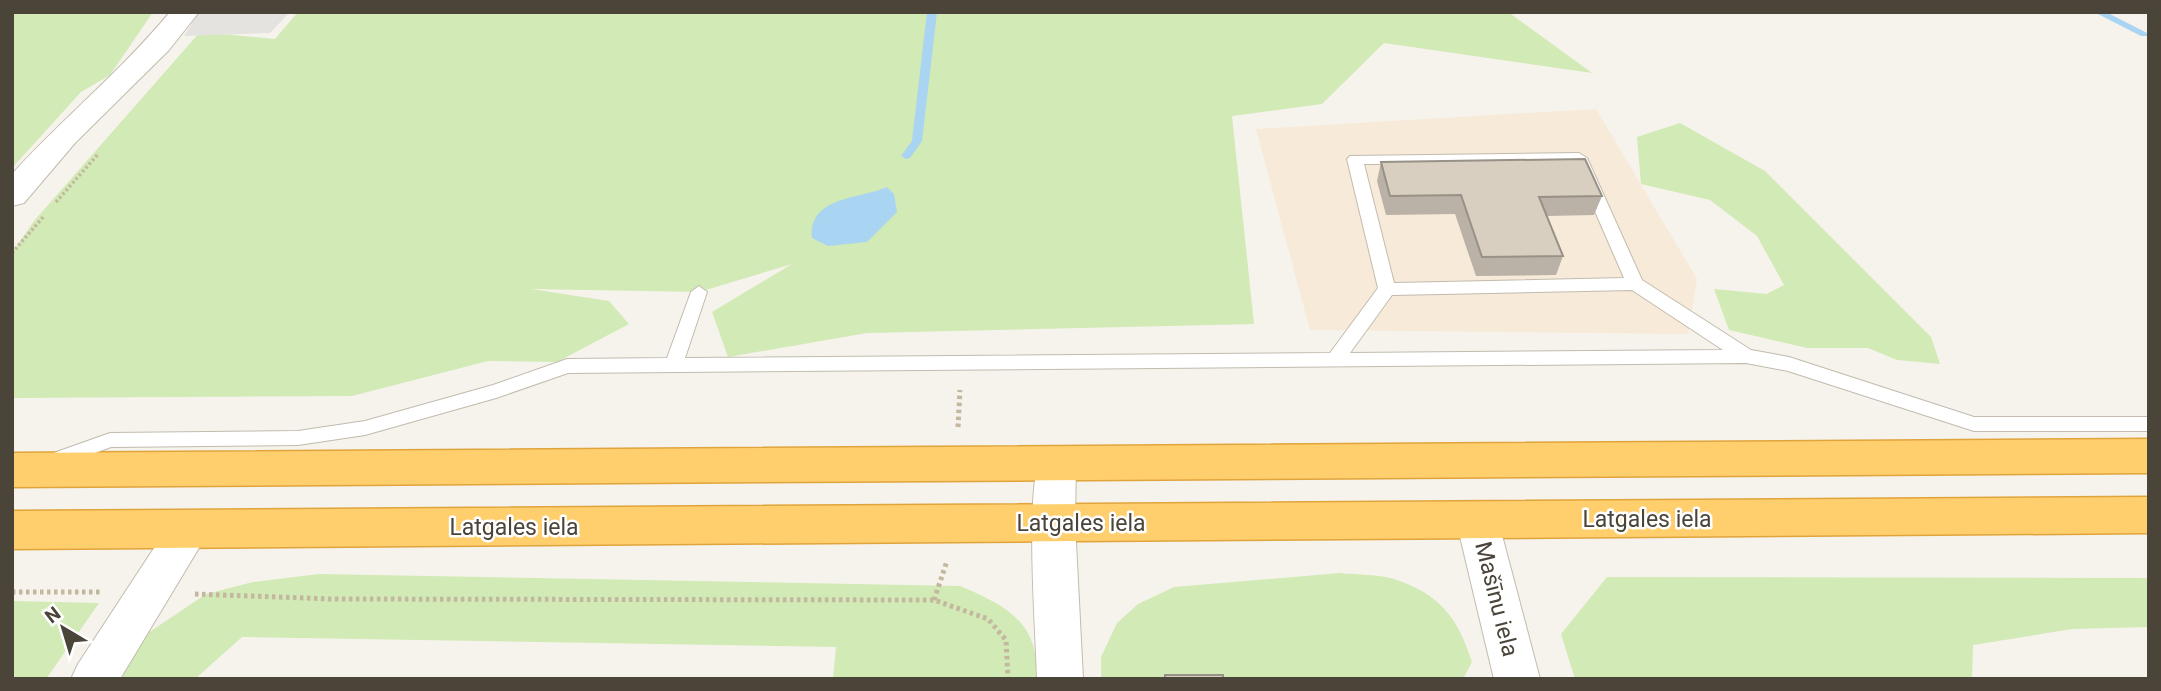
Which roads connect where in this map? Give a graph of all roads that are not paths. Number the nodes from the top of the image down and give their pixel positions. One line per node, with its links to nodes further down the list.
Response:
1 (185, 12): 2 (street)
2 (12, 195)
3 (1635, 284): 4 (lane); 4 (lane); 6 (lane)
4 (1387, 289): 7 (lane)
5 (699, 292): 8 (lane)
6 (1746, 356): 7 (lane); 9 (lane)
7 (1336, 358): 8 (lane)
8 (674, 364): 13 (lane)
9 (2149, 425)
10 (2149, 456): 11 (highway)
11 (1460, 461): 12 (highway); 15 (highway)
12 (1056, 463): 13 (highway); 16 (street)
13 (21, 470)
14 (2149, 515): 15 (highway, Latgales iela)
15 (1477, 520): 16 (highway, Latgales iela); 19 (street, Mašīnu iela)
16 (1054, 523): 17 (highway, Latgales iela); 21 (street)
17 (190, 528): 18 (highway, Latgales iela); 20 (street)
18 (12, 530)
19 (1512, 675)
20 (94, 679)
21 (1059, 679)

